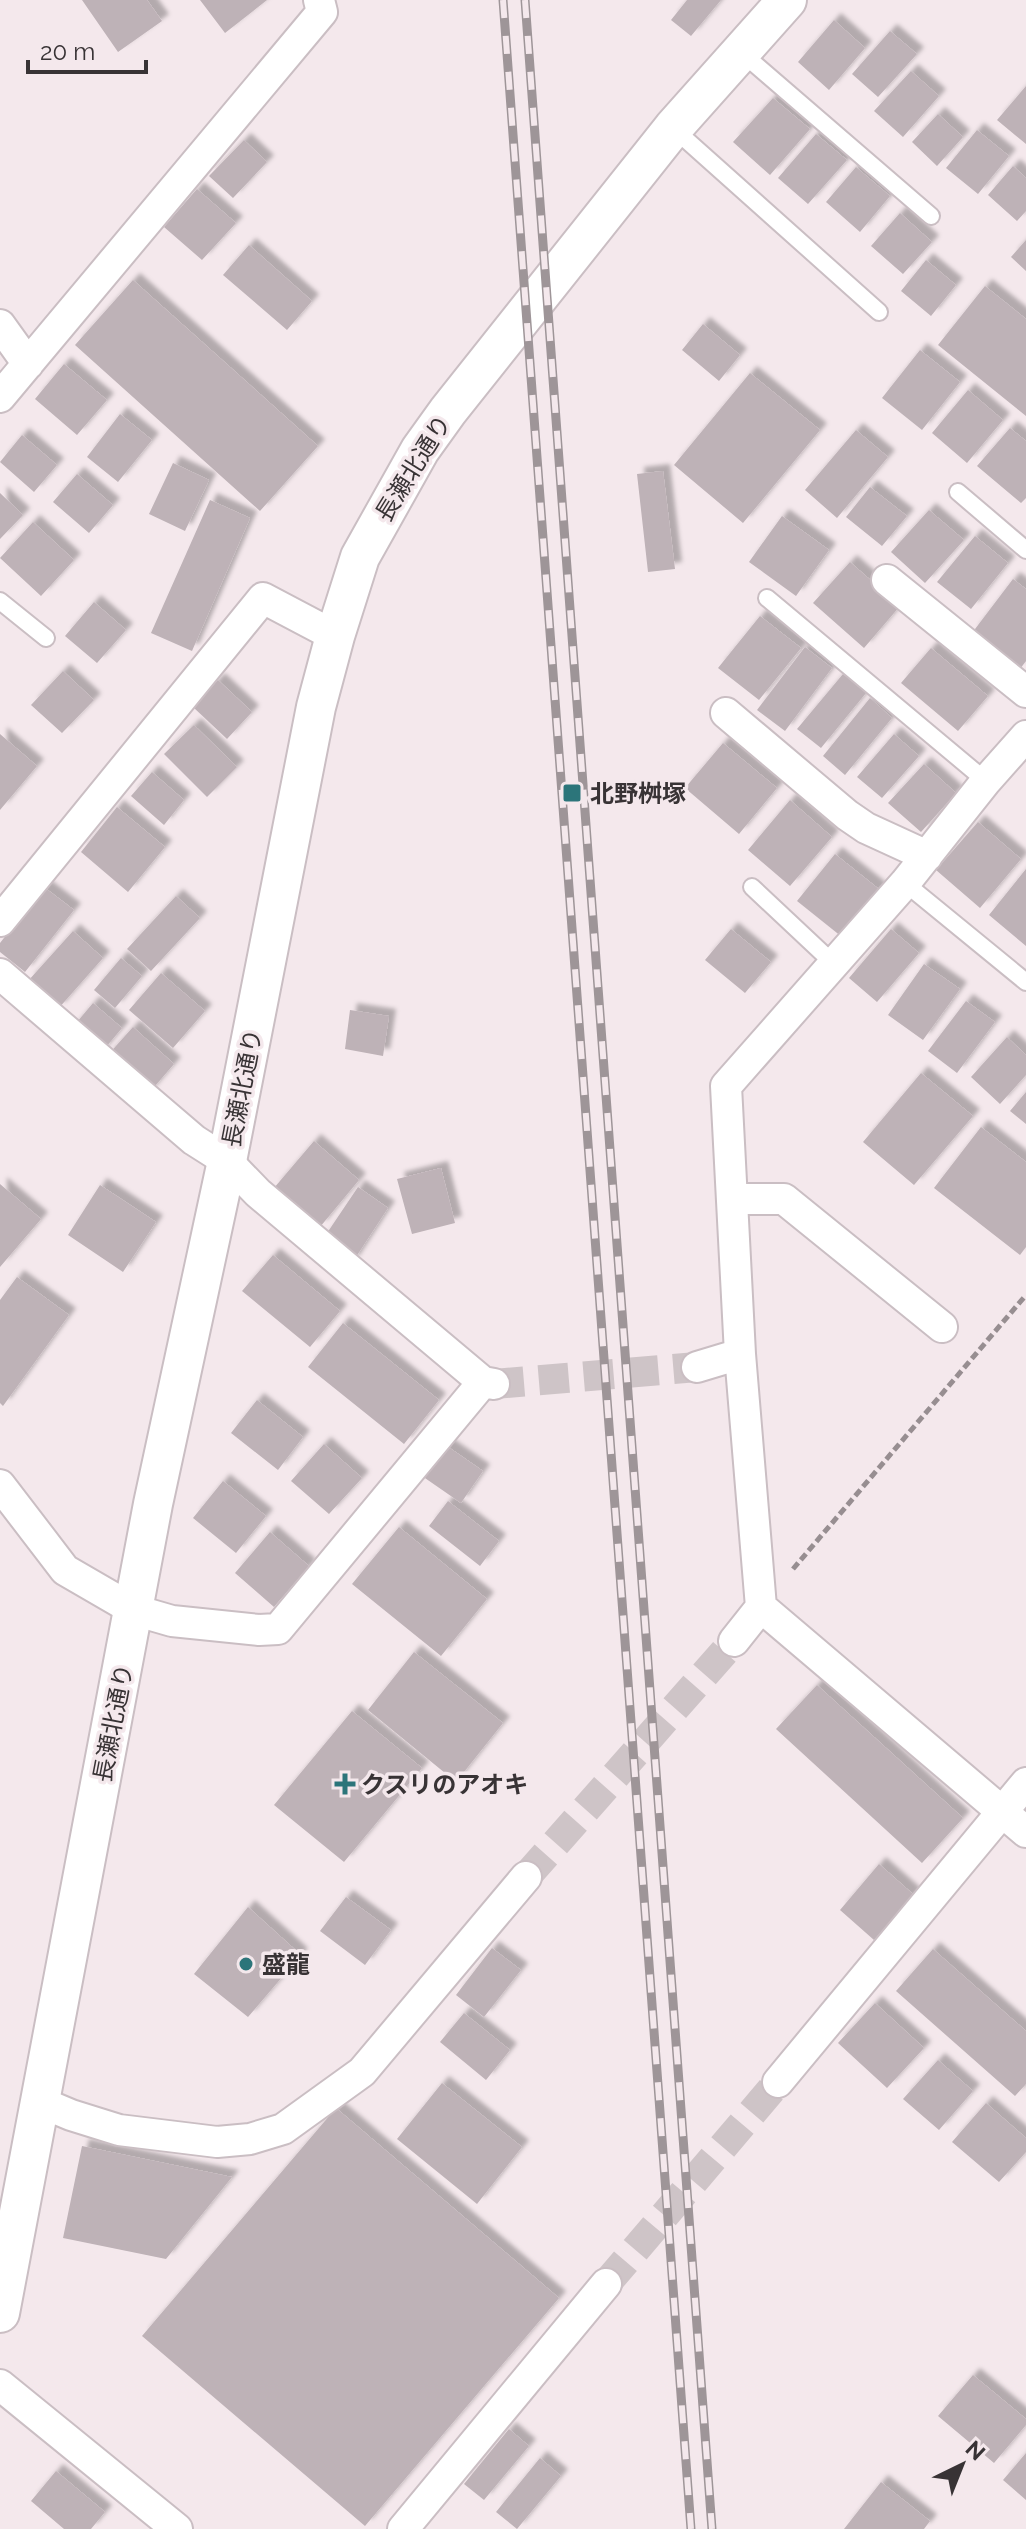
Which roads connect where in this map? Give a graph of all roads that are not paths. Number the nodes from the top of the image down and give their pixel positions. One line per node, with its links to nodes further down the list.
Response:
1 (319, 0): 8 (street)
2 (787, 0): 3 (street, 長瀬北通り)
3 (742, 53): 4 (street, 長瀬北通り); 5 (lane)
4 (673, 128): 6 (lane); 15 (street, 長瀬北通り)
5 (931, 216)
6 (879, 312)
7 (0, 325): 8 (street)
8 (28, 364): 9 (street)
9 (0, 397)
10 (958, 492): 11 (lane)
11 (1026, 550)
12 (887, 580): 17 (street)
13 (767, 598): 20 (lane)
14 (0, 601): 16 (lane)
15 (335, 636): 24 (street); 28 (street, 長瀬北通り)
16 (46, 638)
17 (1026, 692)
18 (726, 713): 21 (street)
19 (1026, 736): 20 (street)
20 (986, 781): 21 (street)
21 (927, 856): 22 (street)
22 (905, 883): 25 (street); 27 (lane)
23 (752, 887): 25 (lane)
24 (0, 921)
25 (833, 963): 29 (street)
26 (0, 974): 28 (street)
27 (1026, 982)
28 (227, 1161): 35 (street, 長瀬北通り); 35 (street)
29 (732, 1199): 30 (street); 31 (street)
30 (942, 1327)
31 (740, 1354): 32 (street); 34 (street)
32 (697, 1367)
33 (0, 1485): 35 (street)
34 (761, 1607): 36 (street); 38 (street)
35 (134, 1610): 42 (street, 長瀬北通り)
36 (734, 1641)
37 (1026, 1783): 38 (street)
38 (1002, 1812): 39 (street); 41 (street)
39 (1026, 1832)
40 (526, 1877): 42 (street)
41 (778, 2082)
42 (40, 2102): 44 (street, 長瀬北通り)
43 (606, 2284): 47 (street)
44 (0, 2313)
45 (0, 2385): 46 (street)
46 (177, 2529)
47 (403, 2529)

